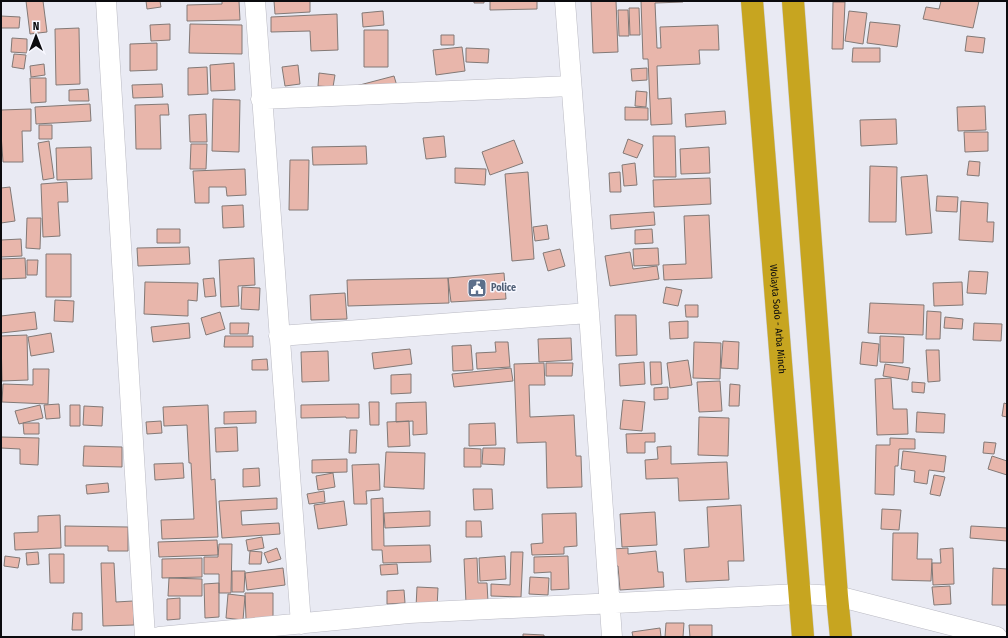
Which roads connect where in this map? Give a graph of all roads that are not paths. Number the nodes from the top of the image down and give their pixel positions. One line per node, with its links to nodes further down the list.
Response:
1 (106, 1): 14 (street)
2 (255, 1): 7 (street)
3 (565, 1): 6 (street)
4 (752, 1): 10 (highway, Wolayta Sodo - Arba Minch)
5 (793, 1): 11 (highway)
6 (571, 86): 7 (street); 8 (street)
7 (261, 99): 9 (street)
8 (589, 313): 9 (street); 12 (street)
9 (279, 336): 13 (street)
10 (800, 594): 11 (street); 12 (street); 17 (highway, Wolayta Sodo - Arba Minch)
11 (837, 596): 18 (highway); 19 (street)
12 (611, 604): 13 (street); 16 (street)
13 (301, 624): 15 (street)
14 (146, 637)
15 (160, 637)
16 (612, 637)
17 (803, 637)
18 (841, 637)
19 (997, 637)

